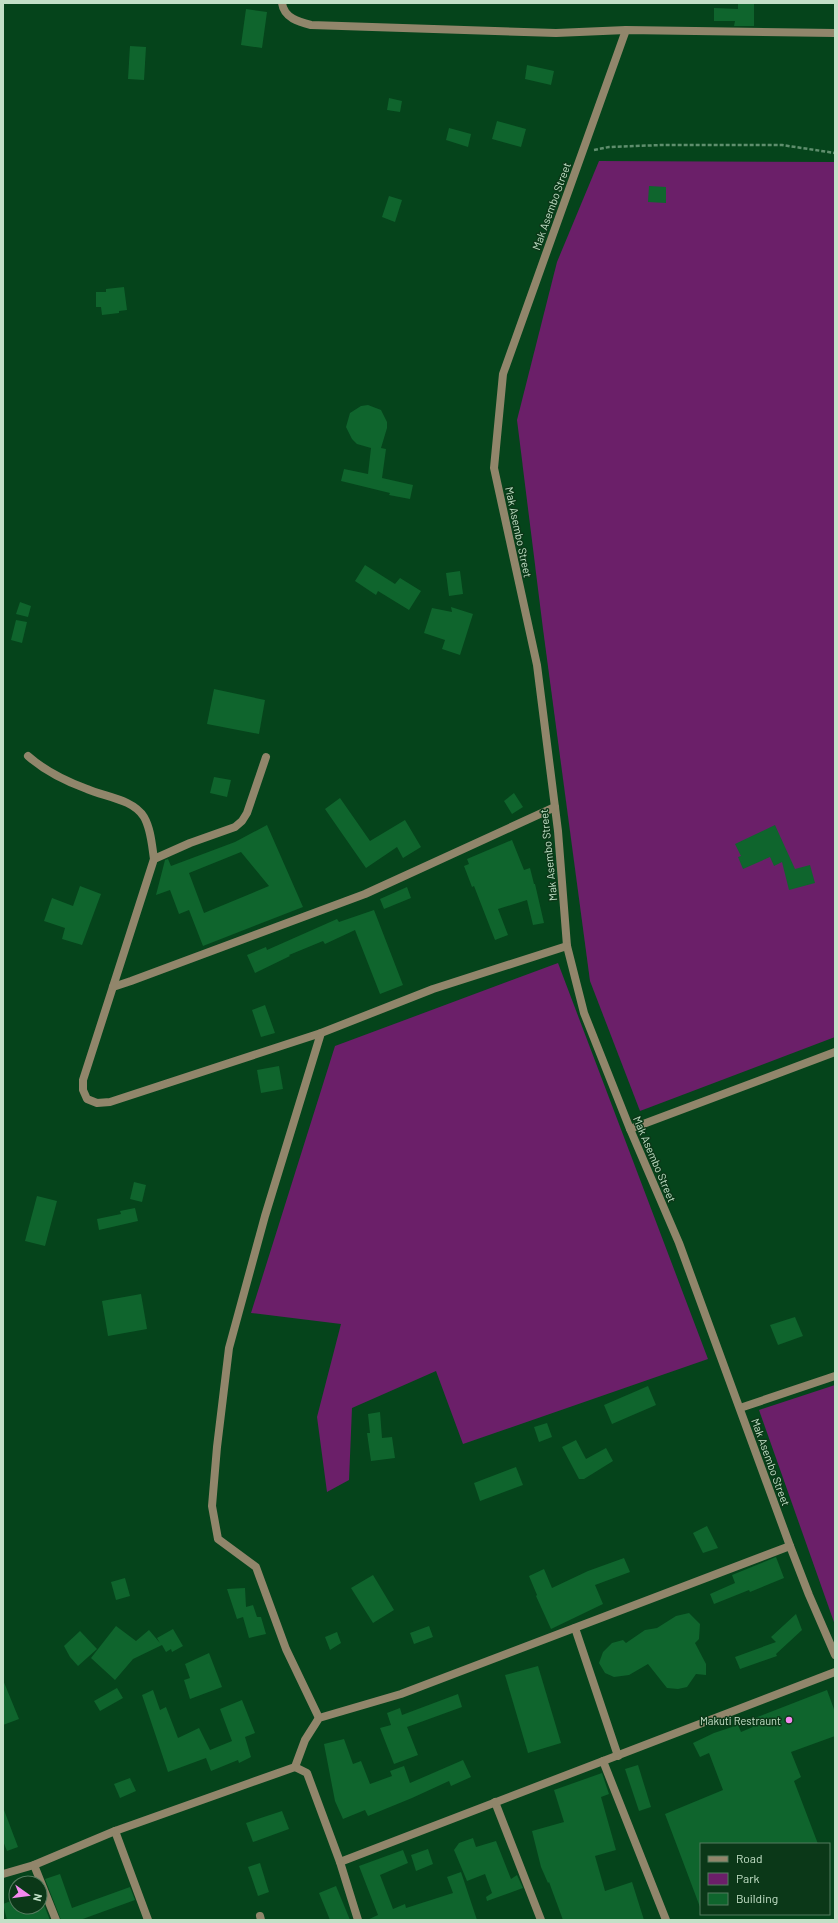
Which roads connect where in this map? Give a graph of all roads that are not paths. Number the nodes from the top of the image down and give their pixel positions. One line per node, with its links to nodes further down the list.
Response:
1 (282, 3): 2 (street)
2 (626, 30): 3 (street); 6 (street, Mak Asembo Street)
3 (835, 33)
4 (28, 756): 7 (street)
5 (266, 757): 7 (street)
6 (554, 807): 8 (street, Mak Asembo Street); 9 (street)
7 (154, 859): 9 (street)
8 (566, 946): 10 (street); 12 (street, Mak Asembo Street)
9 (113, 986): 10 (street)
10 (322, 1033): 19 (street)
11 (835, 1052): 12 (street)
12 (630, 1129): 14 (street, Mak Asembo Street)
13 (835, 1376): 14 (street)
14 (740, 1408): 15 (street, Mak Asembo Street)
15 (790, 1546): 16 (street); 17 (street, Mak Asembo Street)
16 (575, 1628): 19 (street); 20 (street)
17 (835, 1655)
18 (835, 1672): 20 (street)
19 (319, 1718): 22 (street)
20 (618, 1756): 21 (street)
21 (603, 1761): 23 (street); 32 (street)
22 (295, 1767): 24 (street); 25 (street)
23 (495, 1802): 25 (street); 31 (street)
24 (115, 1830): 26 (street); 29 (street)
25 (340, 1862): 30 (street)
26 (34, 1865): 27 (street); 28 (street)
27 (3, 1874)
28 (56, 1920)
29 (148, 1920)
30 (358, 1920)
31 (541, 1920)
32 (666, 1920)

